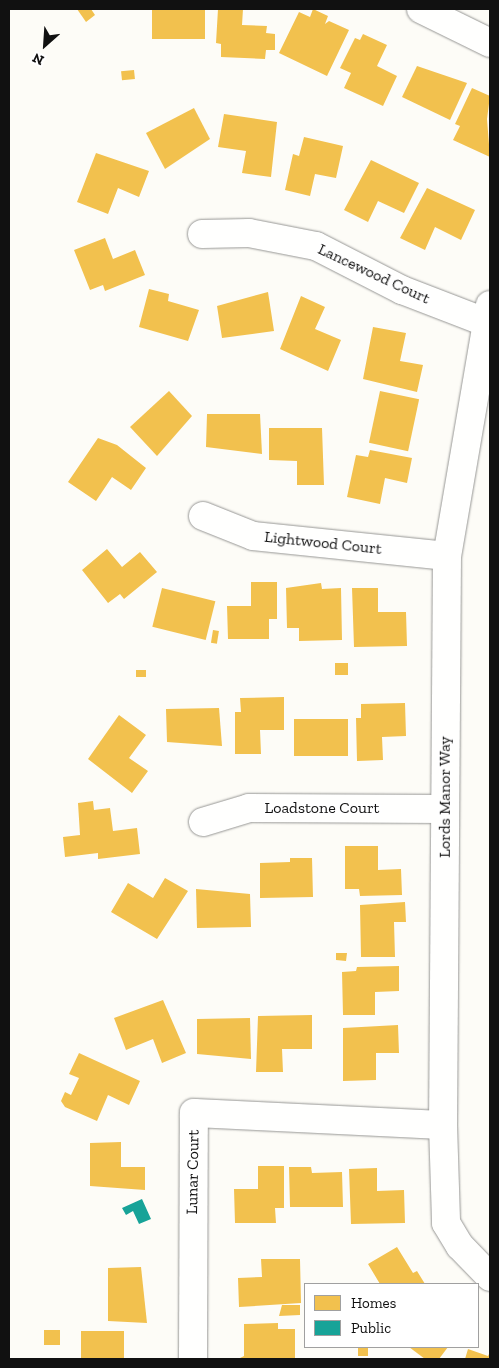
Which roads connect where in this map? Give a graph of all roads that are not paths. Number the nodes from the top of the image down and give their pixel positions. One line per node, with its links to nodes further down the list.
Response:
1 (421, 9): 2 (street)
2 (490, 43)
3 (202, 234): 4 (street, Lancewood Court)
4 (487, 313): 6 (street, Lords Manor Way)
5 (203, 516): 6 (street, Lightwood Court)
6 (447, 556): 7 (street, Lords Manor Way)
7 (444, 809): 8 (street, Loadstone Court); 9 (street, Lords Manor Way)
8 (203, 822)
9 (443, 1125): 10 (street, Lords Manor Way); 11 (street, Lunar Court)
10 (490, 1277)
11 (193, 1359)

